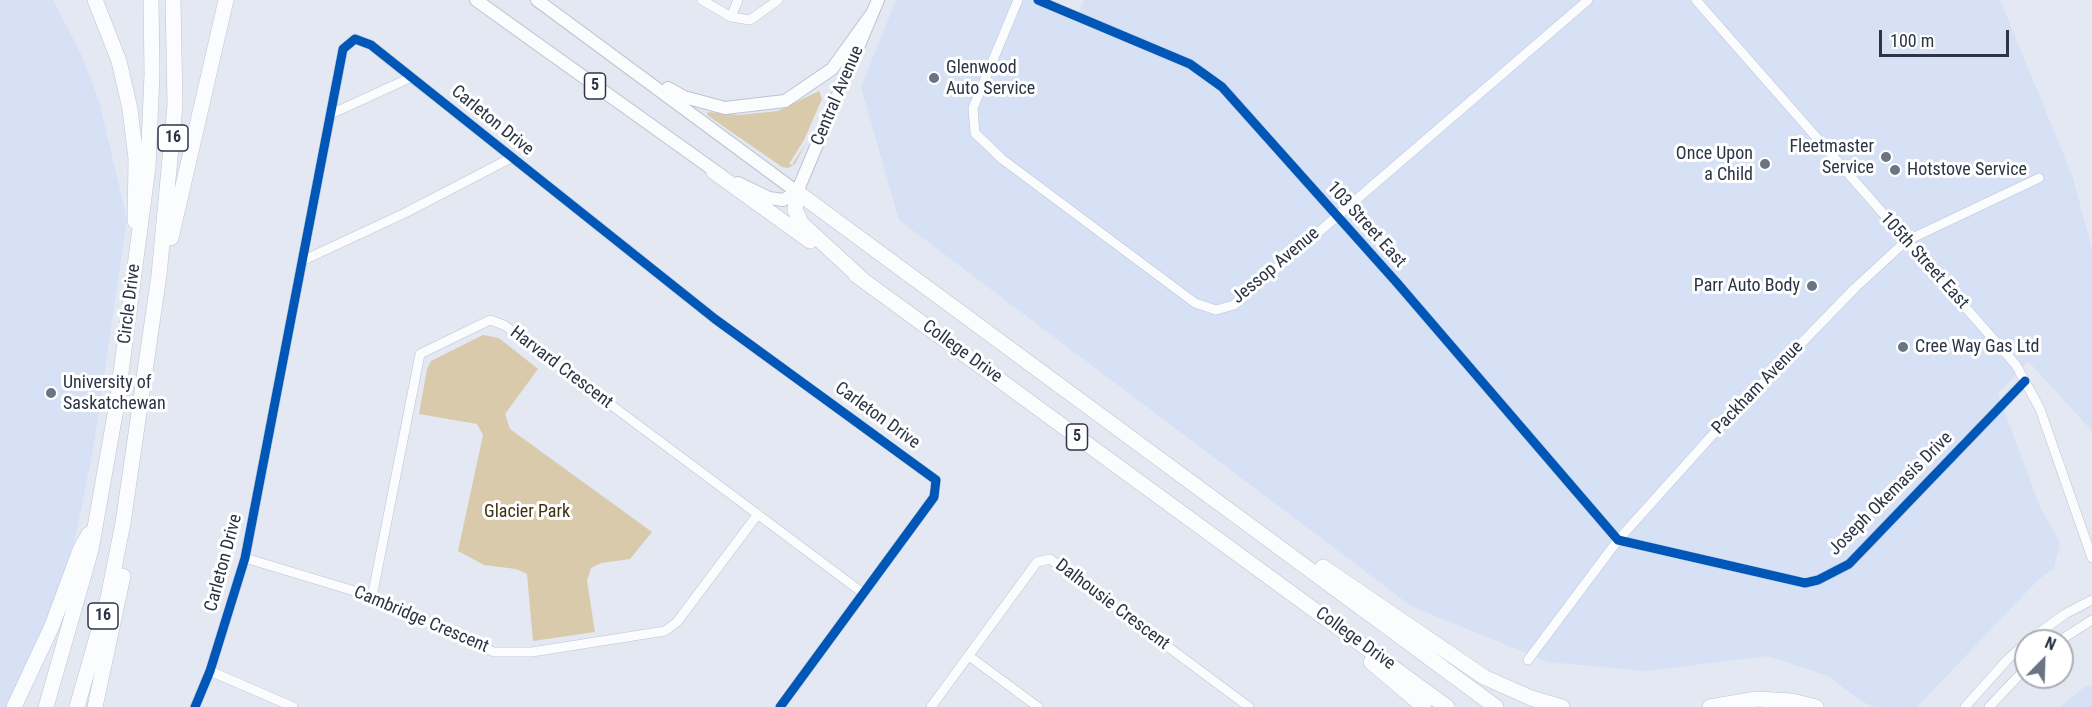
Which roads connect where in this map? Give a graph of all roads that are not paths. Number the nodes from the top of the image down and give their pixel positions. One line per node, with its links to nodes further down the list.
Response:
1 (94, 0): 26 (highway)
2 (151, 0): 26 (highway, Circle Drive / 16)
3 (173, 0): 28 (highway, Circle Drive / 16)
4 (226, 0): 28 (highway)
5 (476, 0): 21 (main road, College Drive / 5)
6 (537, 0): 17 (main road, College Drive / 5)
7 (702, 0): 16 (street)
8 (738, 0): 16 (street)
9 (778, 0): 16 (street)
10 (878, 0): 15 (main road, Central Avenue)
11 (1018, 0): 24 (street, Jessop Avenue)
12 (1038, 0): 24 (street, 103 Street East)
13 (1588, 0): 24 (street, Jessop Avenue)
14 (1696, 0): 25 (street, 105th Street East)
15 (873, 12): 17 (main road); 23 (main road, Central Avenue)
16 (731, 17)
17 (626, 66): 23 (main road, College Drive / 5)
18 (411, 77): 19 (street); 19 (street, Carleton Drive); 20 (street, Carleton Drive)
19 (331, 114): 27 (street, Carleton Drive)
20 (511, 158): 27 (street, Carleton Drive); 38 (street, Carleton Drive)
21 (714, 172): 23 (main road); 29 (highway, College Drive / 5)
22 (2039, 178): 25 (street, Packham Avenue)
23 (797, 192): 29 (highway); 32 (highway, College Drive / 5)
24 (1335, 217): 35 (street, 103 Street East)
25 (1906, 241): 30 (street, 105th Street East); 35 (street, Packham Avenue)
26 (138, 245): 34 (highway, Circle Drive / 16)
27 (304, 260): 36 (street, Carleton Drive)
28 (159, 276): 33 (highway, Circle Drive / 16)
29 (863, 280): 39 (highway, College Drive / 5)
30 (2025, 381): 35 (street, Joseph Okemasis Drive); 37 (street, 105th Street East)
31 (758, 514): 38 (street, Harvard Crescent); 40 (street, Cambridge Crescent); 40 (street, Harvard Crescent)
32 (1248, 522): 62 (highway, College Drive / 5); 63 (highway)
33 (123, 523): 52 (highway, Circle Drive / 16); 53 (highway)
34 (96, 524): 50 (highway); 51 (highway, Circle Drive / 16)
35 (1618, 540): 47 (street, Packham Avenue)
36 (245, 558): 40 (street, Cambridge Crescent); 48 (street, Carleton Drive)
37 (2092, 558)
38 (863, 593): 56 (street, Carleton Drive)
39 (1292, 593): 60 (highway); 61 (highway, College Drive / 5)
40 (372, 597)
41 (2092, 600): 43 (street)
42 (2092, 620): 44 (street)
43 (2045, 629)
44 (2074, 631)
45 (2014, 654): 66 (street)
46 (969, 656): 57 (street, Dalhousie Crescent); 58 (street); 59 (street, Dalhousie Crescent)
47 (1528, 660)
48 (210, 671): 54 (street, Carleton Drive); 55 (street)
49 (2014, 681): 67 (street)
50 (14, 707)
51 (46, 707)
52 (77, 707)
53 (94, 707)
54 (195, 707)
55 (293, 707)
56 (780, 707)
57 (932, 707)
58 (1038, 707)
59 (1250, 707)
60 (1424, 707)
61 (1447, 707)
62 (1496, 707)
63 (1562, 707)
64 (1710, 707): 65 (highway)
65 (1816, 707)
66 (1965, 707)
67 (1989, 707)

